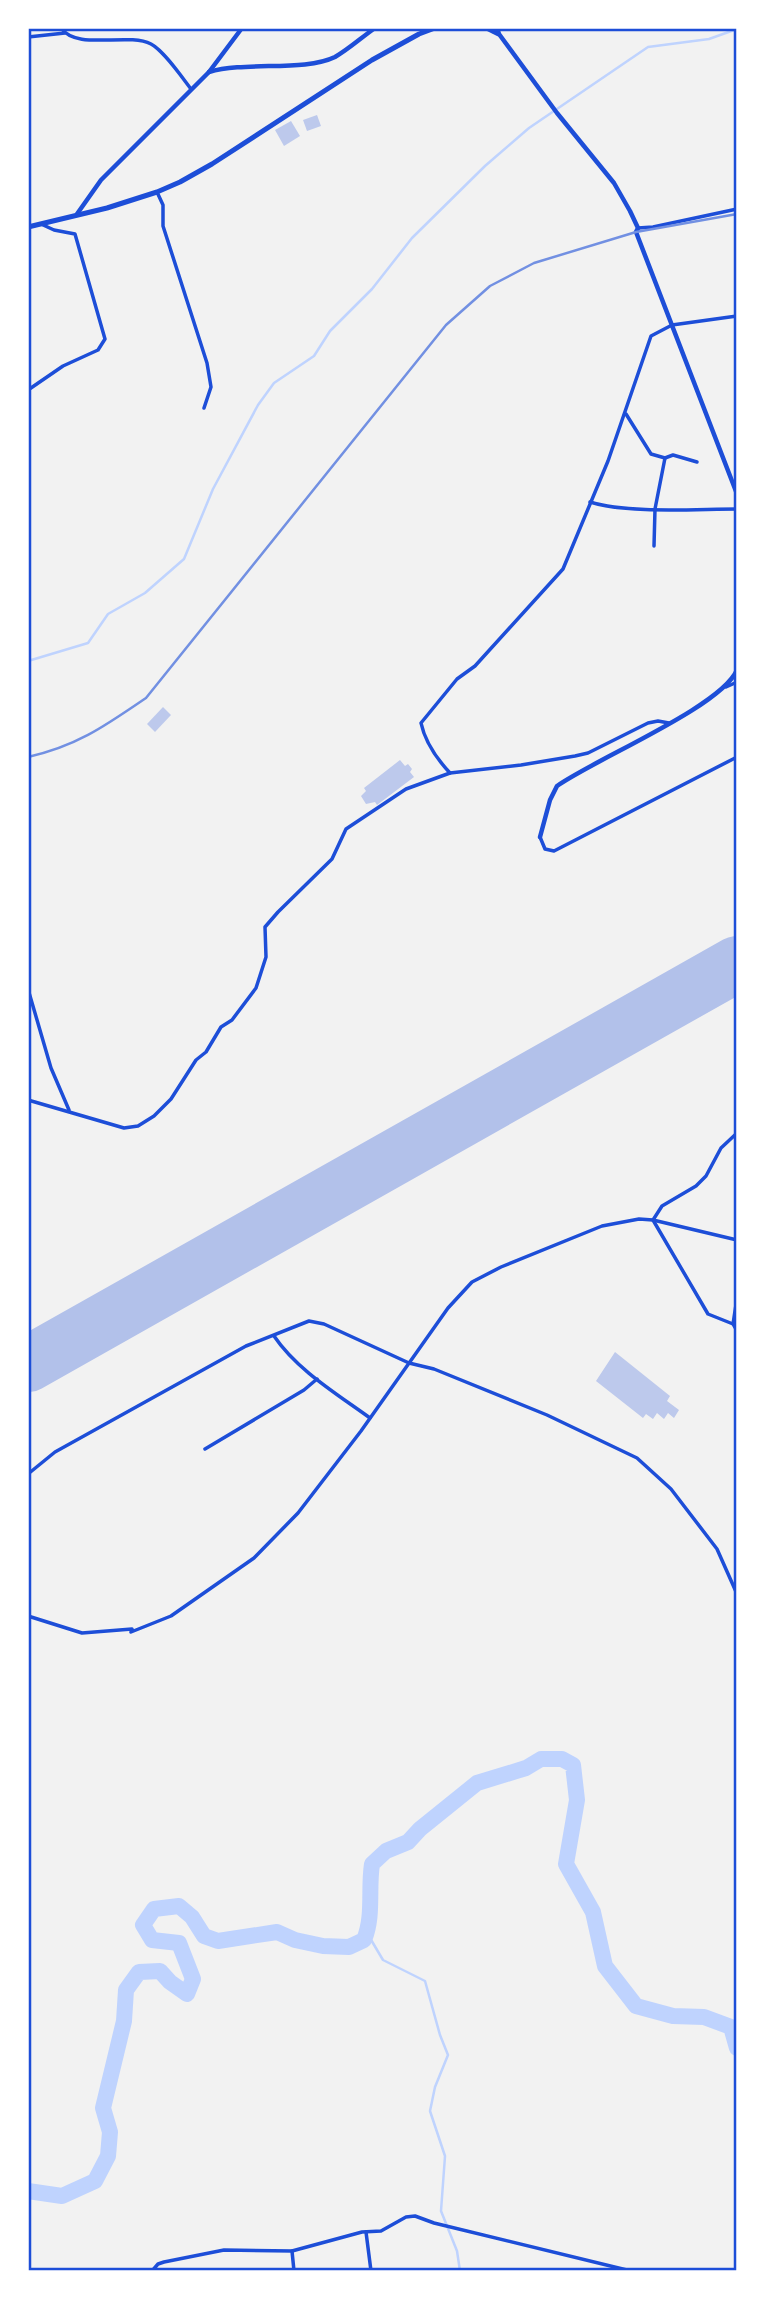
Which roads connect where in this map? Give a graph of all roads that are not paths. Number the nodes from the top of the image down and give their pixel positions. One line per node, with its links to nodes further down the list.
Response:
1 (61, 28): 7 (street)
2 (242, 28): 9 (street)
3 (375, 28): 9 (street)
4 (435, 28): 11 (main road)
5 (486, 28): 6 (street)
6 (498, 31): 16 (street)
7 (65, 33): 8 (street); 10 (street)
8 (28, 37)
9 (209, 72): 10 (street)
10 (191, 89): 13 (street)
11 (157, 192): 13 (main road); 20 (street)
12 (737, 209): 16 (street)
13 (77, 214): 14 (main road)
14 (40, 224): 15 (main road); 19 (street)
15 (28, 227)
16 (638, 228): 18 (street)
17 (737, 316): 18 (street)
18 (672, 325): 21 (street); 24 (street)
19 (28, 390)
20 (204, 408)
21 (626, 414): 22 (street); 25 (street)
22 (665, 458): 23 (street); 26 (street)
23 (697, 462)
24 (737, 494)
25 (590, 502): 26 (street); 34 (street)
26 (655, 509): 27 (street); 28 (street)
27 (737, 509)
28 (654, 545)
29 (737, 670): 31 (street)
30 (737, 682): 31 (street)
31 (723, 688): 32 (street)
32 (669, 723): 34 (street); 35 (street)
33 (737, 757): 35 (street)
34 (450, 773): 38 (street)
35 (540, 837)
36 (28, 989): 38 (street)
37 (28, 1100): 38 (street)
38 (70, 1111)
39 (737, 1133): 40 (street)
40 (653, 1220): 41 (street); 43 (street); 46 (street)
41 (737, 1240)
42 (737, 1298): 43 (street)
43 (735, 1323): 44 (street)
44 (737, 1331)
45 (273, 1335): 46 (street); 47 (street); 50 (street)
46 (409, 1363): 48 (street); 51 (street)
47 (317, 1379): 48 (street); 49 (street)
48 (370, 1418): 52 (street)
49 (205, 1449)
50 (28, 1474)
51 (737, 1594)
52 (28, 1616)
53 (366, 2232): 54 (street); 59 (street); 60 (street)
54 (292, 2251): 55 (street); 58 (street)
55 (158, 2264): 56 (street); 57 (street)
56 (152, 2271)
57 (163, 2271)
58 (294, 2271)
59 (370, 2271)
60 (631, 2271)

